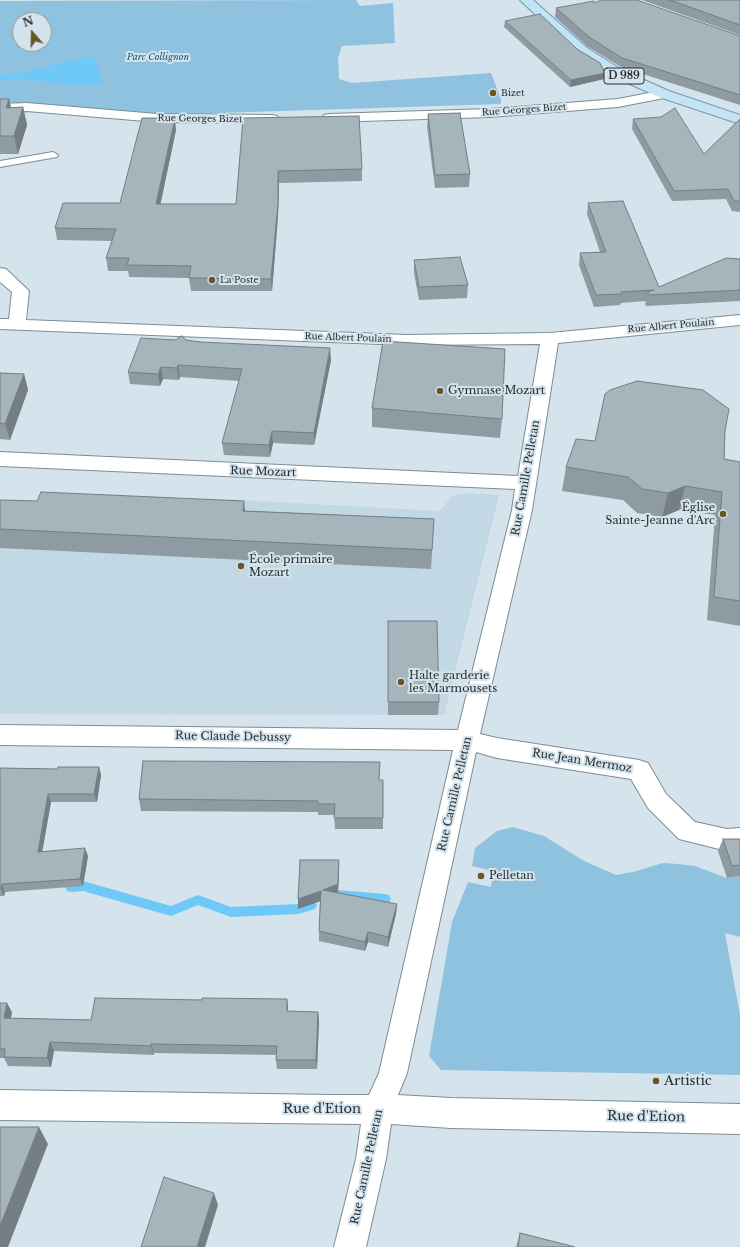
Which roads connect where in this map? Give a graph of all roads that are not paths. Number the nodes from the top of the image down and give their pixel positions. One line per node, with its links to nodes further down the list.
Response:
1 (526, 0): 2 (main road, D 989)
2 (664, 94): 4 (street, Rue Georges Bizet); 6 (main road, D 989)
3 (0, 108): 5 (street, Rue Georges Bizet)
4 (316, 118)
5 (284, 119)
6 (740, 120)
7 (53, 155): 8 (lane)
8 (0, 164)
9 (0, 273): 11 (street, Rue Albert Poulain)
10 (740, 320): 12 (street, Rue Albert Poulain)
11 (8, 324): 12 (street, Rue Albert Poulain)
12 (550, 338): 14 (street, Rue Camille Pelletan)
13 (0, 459): 14 (street, Rue Mozart)
14 (526, 483): 16 (street, Rue Camille Pelletan)
15 (0, 735): 16 (street, Rue Claude Debussy)
16 (467, 740): 17 (street, Rue Jean Mermoz); 19 (street, Rue Camille Pelletan)
17 (740, 839)
18 (0, 1105): 19 (street, Rue d'Etion)
19 (378, 1109): 20 (street, Rue d'Etion); 21 (street, Rue Camille Pelletan)
20 (740, 1119)
21 (350, 1247)

